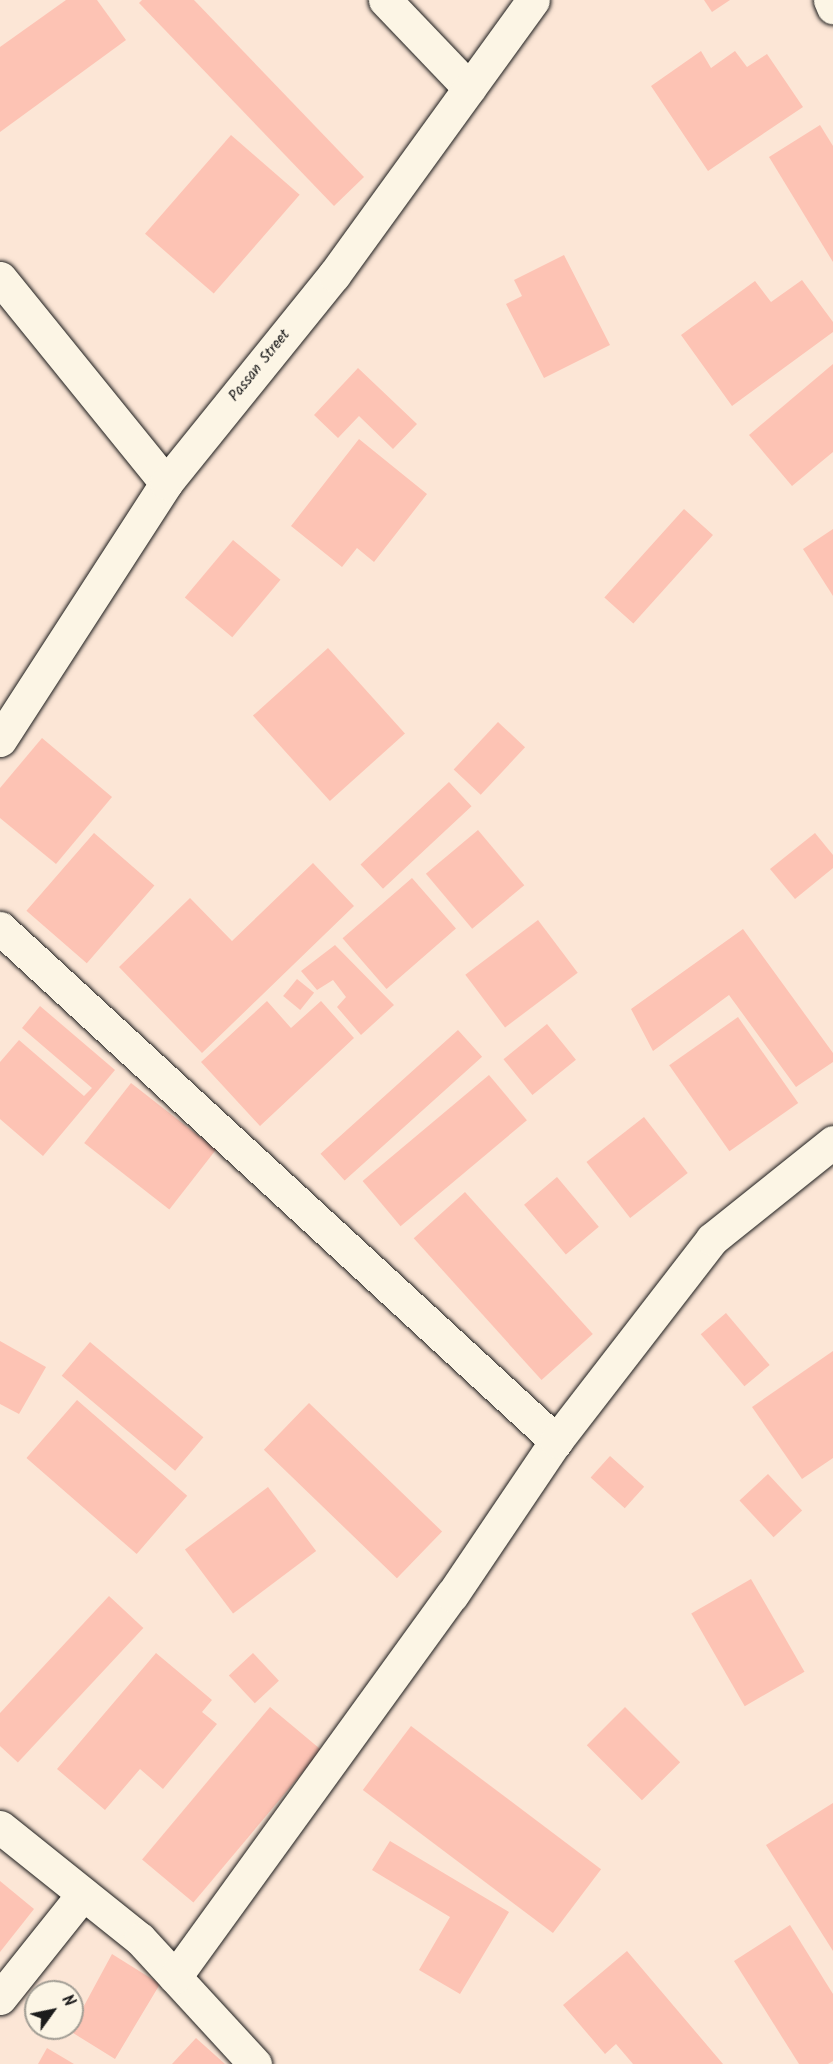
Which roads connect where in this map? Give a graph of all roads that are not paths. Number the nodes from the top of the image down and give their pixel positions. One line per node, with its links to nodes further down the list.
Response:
1 (385, 0): 5 (street)
2 (533, 0): 5 (street, Passan Street)
3 (830, 0): 4 (street)
4 (833, 7)
5 (469, 88): 7 (street, Passan Street)
6 (0, 278): 7 (street)
7 (166, 483): 8 (street, Passan Street)
8 (0, 740)
9 (0, 928): 11 (street)
10 (833, 1142): 11 (street)
11 (556, 1441): 14 (street)
12 (0, 1827): 13 (street)
13 (83, 1894): 14 (street); 15 (street)
14 (175, 1977): 16 (street)
15 (0, 1998)
16 (255, 2064)

